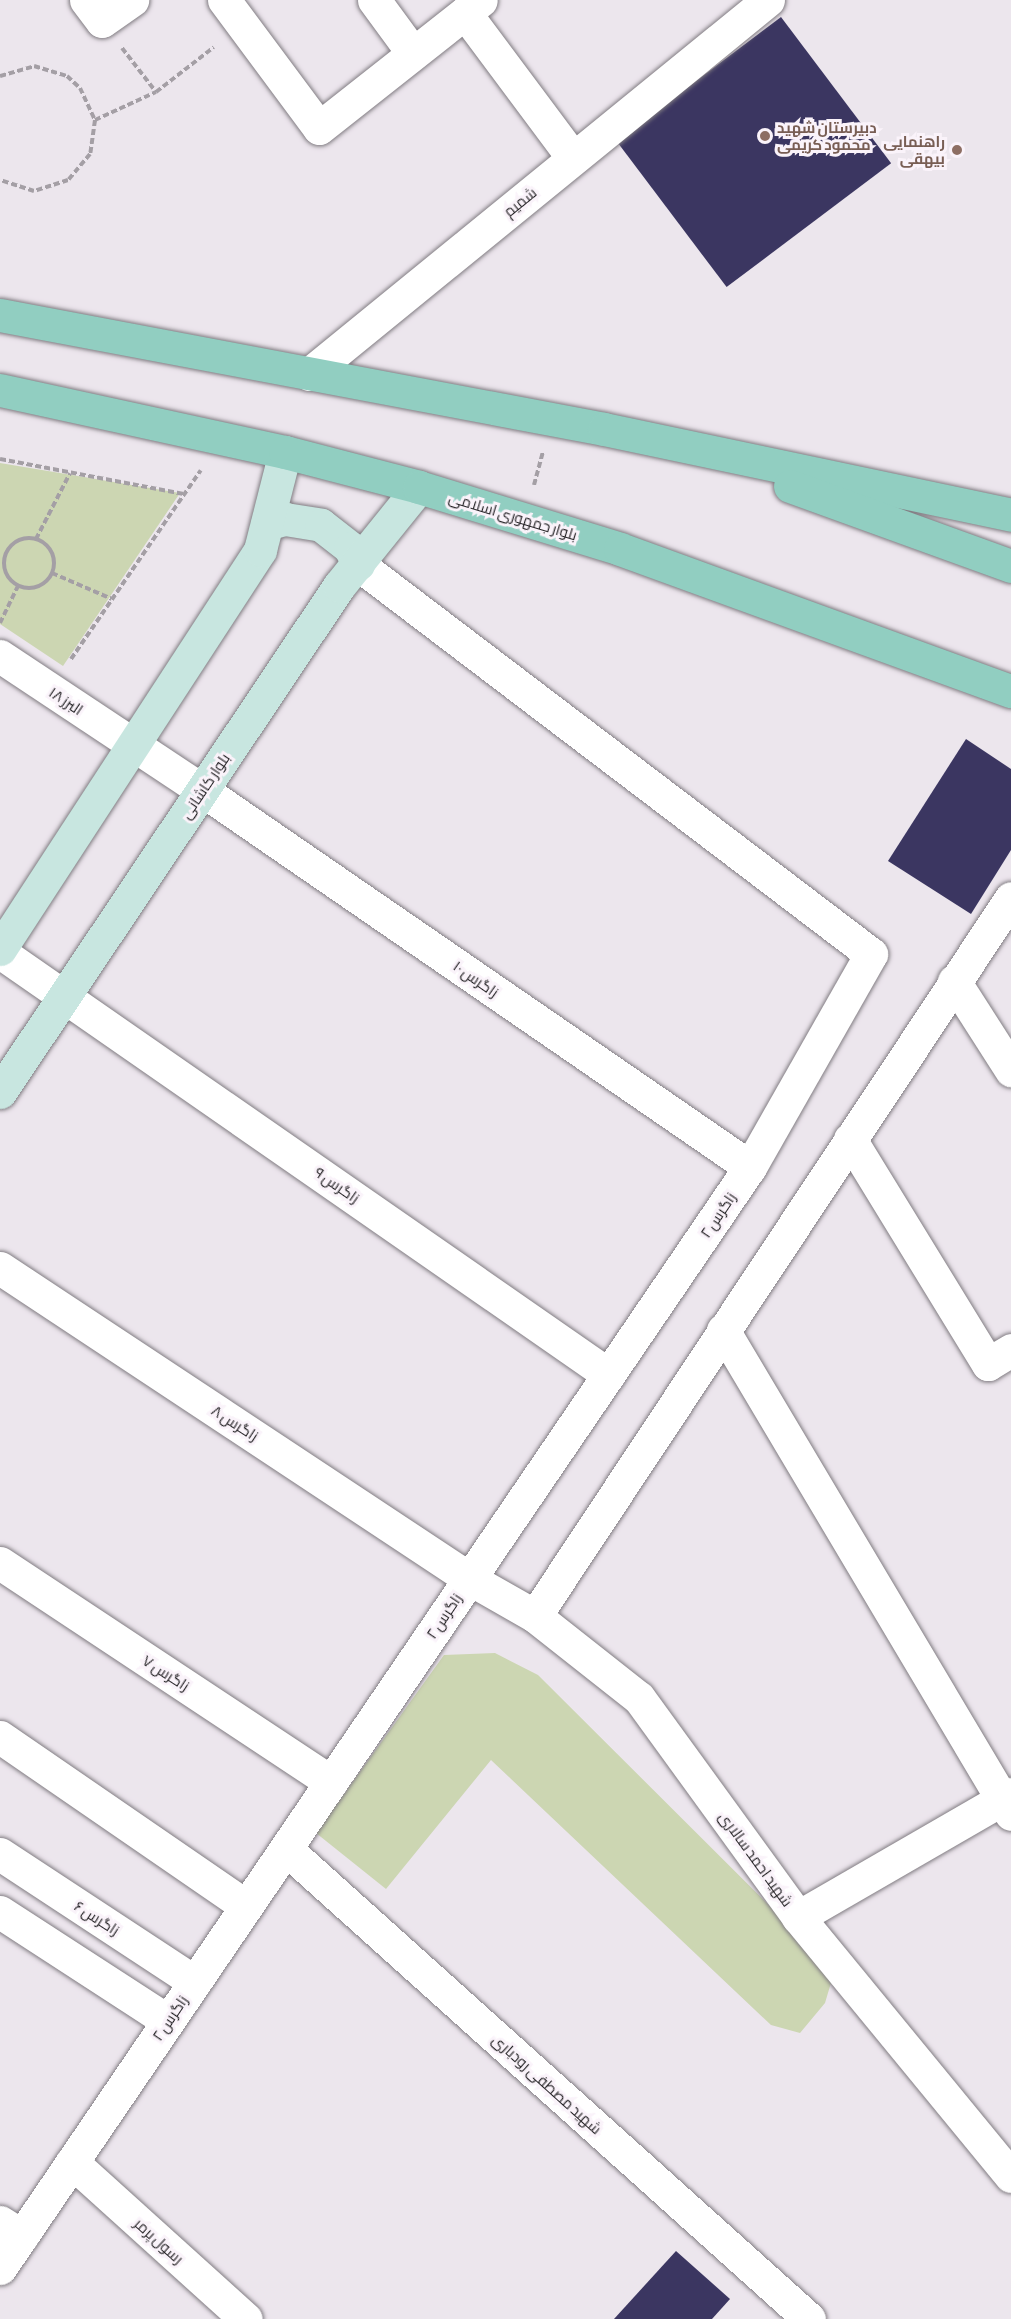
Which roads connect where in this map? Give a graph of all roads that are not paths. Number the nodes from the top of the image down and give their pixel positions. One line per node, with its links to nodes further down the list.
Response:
1 (132, 0): 5 (street)
2 (374, 0): 7 (street)
3 (768, 0): 8 (street, شمیم)
4 (473, 6): 7 (street); 8 (street)
5 (94, 11)
6 (233, 12): 7 (street)
7 (413, 53)
8 (573, 158): 10 (street, شمیم)
9 (0, 315): 10 (main road)
10 (309, 374): 12 (main road)
11 (0, 390): 13 (main road, بلوار جمهوری اسلامی)
12 (676, 446): 15 (main road); 18 (main road)
13 (285, 452): 14 (main road, بلوار جمهوری اسلامی); 16 (main road)
14 (418, 487): 17 (main road, بلوار کاشانی); 21 (main road, بلوار جمهوری اسلامی)
15 (1011, 515)
16 (267, 525): 17 (main road); 23 (main road)
17 (358, 564): 24 (main road, بلوار کاشانی); 32 (street, زاگرس ۲)
18 (1011, 566)
19 (0, 656): 23 (street, البرز ۱۸)
20 (1011, 669): 21 (main road)
21 (980, 677): 22 (main road, بلوار جمهوری اسلامی)
22 (1011, 691)
23 (133, 745): 24 (street, البرز ۱۸); 26 (main road)
24 (202, 790): 28 (main road, بلوار کاشانی); 32 (street, زاگرس ۱۰)
25 (1011, 897): 27 (street)
26 (0, 951): 28 (street, زاگرس ۹)
27 (954, 981): 29 (street); 31 (street)
28 (65, 996): 30 (main road, بلوار کاشانی); 36 (street, زاگرس ۹)
29 (1011, 1070)
30 (0, 1092)
31 (850, 1139): 34 (street); 35 (street)
32 (750, 1167): 36 (street, زاگرس ۲)
33 (0, 1268): 38 (street, زاگرس ۸)
34 (723, 1330): 39 (street); 42 (street)
35 (1011, 1350)
36 (609, 1375): 38 (street, زاگرس ۲)
37 (0, 1563): 41 (street, زاگرس ۷)
38 (470, 1579): 39 (street, شهید احمد سالاری); 41 (street, زاگرس ۲)
39 (535, 1616): 47 (street, شهید احمد سالاری)
40 (0, 1737): 45 (street)
41 (331, 1782): 43 (street, زاگرس ۲)
42 (1008, 1802): 47 (street)
43 (286, 1849): 45 (street, زاگرس ۲); 55 (street, شهید مصطفی رودباری)
44 (0, 1854): 48 (street, زاگرس ۶)
45 (246, 1906): 48 (street, زاگرس ۲)
46 (0, 1912): 49 (street)
47 (798, 1917): 51 (street, شهید احمد سالاری)
48 (195, 1982): 49 (street, زاگرس ۲)
49 (168, 2021): 50 (street, زاگرس ۲)
50 (72, 2162): 52 (street, زاگرس ۲); 54 (street, رسول پرمر)
51 (1011, 2176)
52 (11, 2229): 53 (street, زاگرس ۲)
53 (0, 2268)
54 (246, 2319)
55 (809, 2319)

